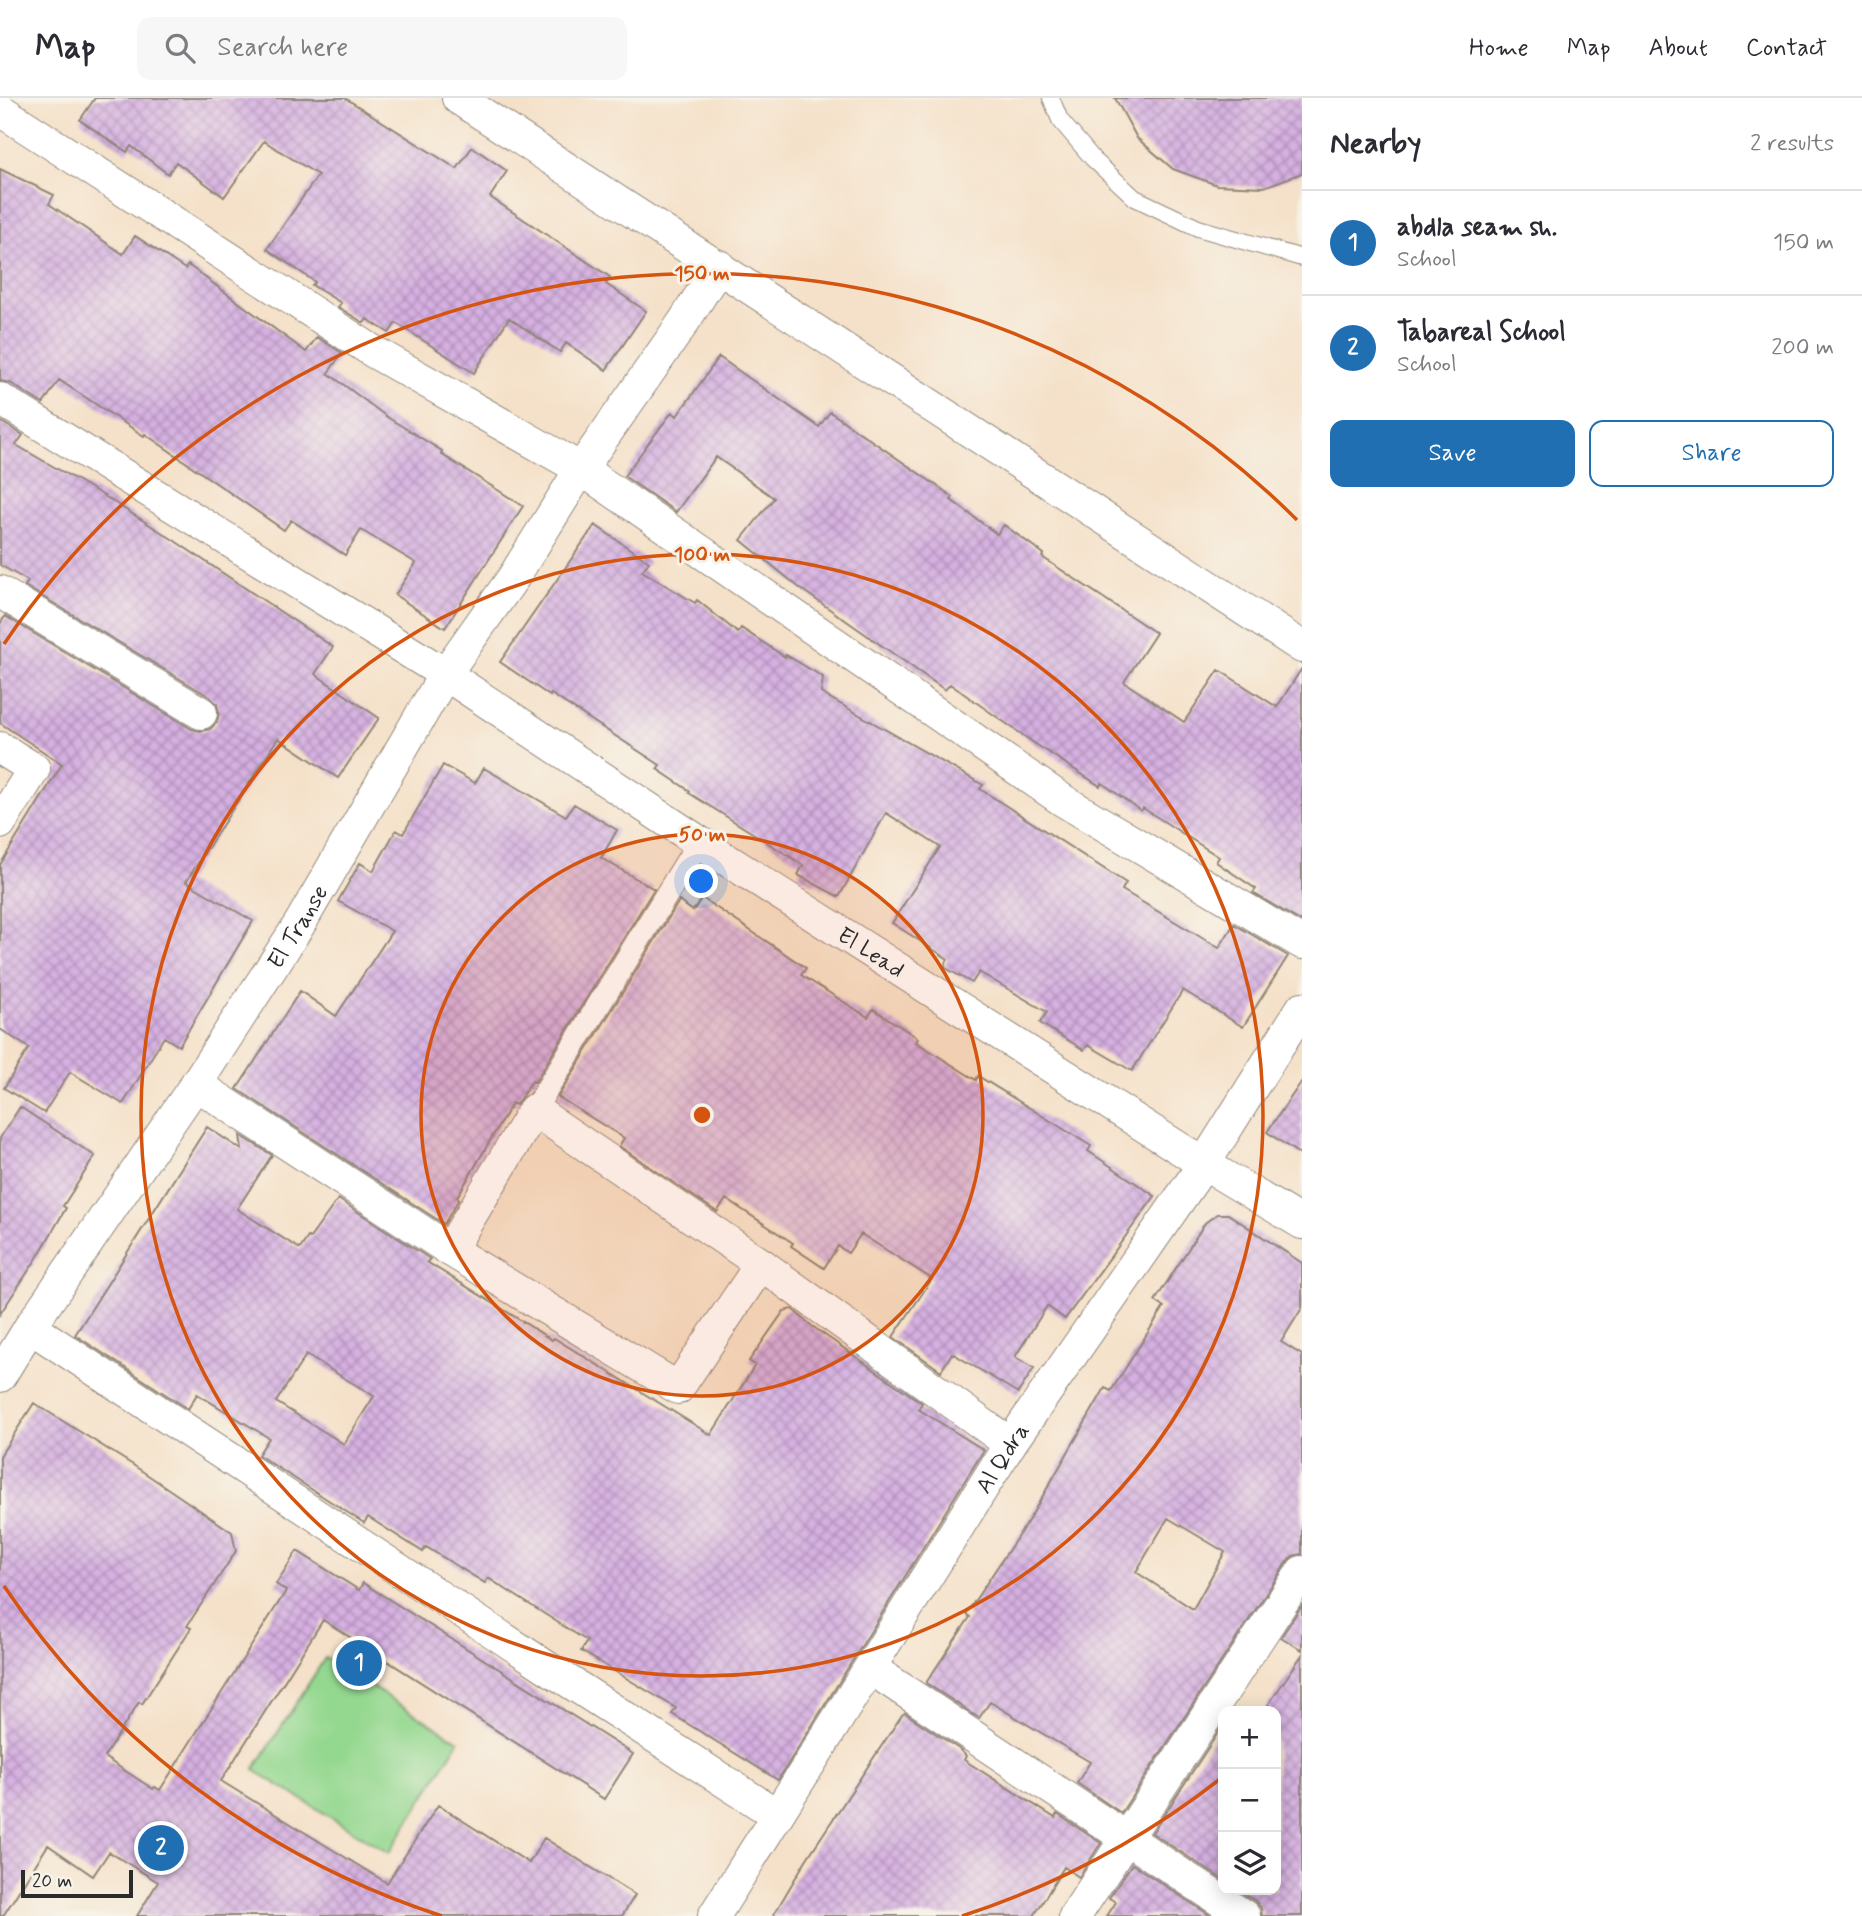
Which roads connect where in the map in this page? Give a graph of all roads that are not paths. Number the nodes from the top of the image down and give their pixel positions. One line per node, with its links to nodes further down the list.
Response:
1 (458, 98): 5 (street)
2 (1051, 98): 4 (lane)
3 (0, 110): 7 (street)
4 (1302, 258)
5 (719, 266): 7 (street, El Transe); 9 (street)
6 (0, 399): 10 (street, El Lead)
7 (581, 469): 10 (street, El Transe); 15 (street)
8 (0, 592): 11 (street)
9 (1302, 647)
10 (445, 674): 14 (street, El Lead); 17 (street, El Transe)
11 (201, 713)
12 (0, 748): 13 (street)
13 (0, 822)
14 (699, 842): 18 (street); 19 (street, El Lead)
15 (1302, 943)
16 (1302, 1008): 19 (street, Al Qdra)
17 (196, 1084): 21 (street); 23 (street, El Transe)
18 (534, 1110): 21 (street); 22 (street)
19 (1204, 1164): 20 (street, El Lead); 25 (street, Al Qdra)
20 (1302, 1223)
21 (450, 1250): 22 (street)
22 (761, 1264): 25 (street)
23 (30, 1327): 24 (street, El Transe); 28 (street)
24 (0, 1376)
25 (1010, 1444): 27 (street, Al Qdra)
26 (1302, 1572): 29 (street)
27 (870, 1668): 28 (street, Al Qdra); 29 (street)
28 (778, 1815): 30 (street, Al Qdra)
29 (1125, 1838): 31 (street); 32 (street)
30 (714, 1916)
31 (1075, 1916)
32 (1244, 1916)

